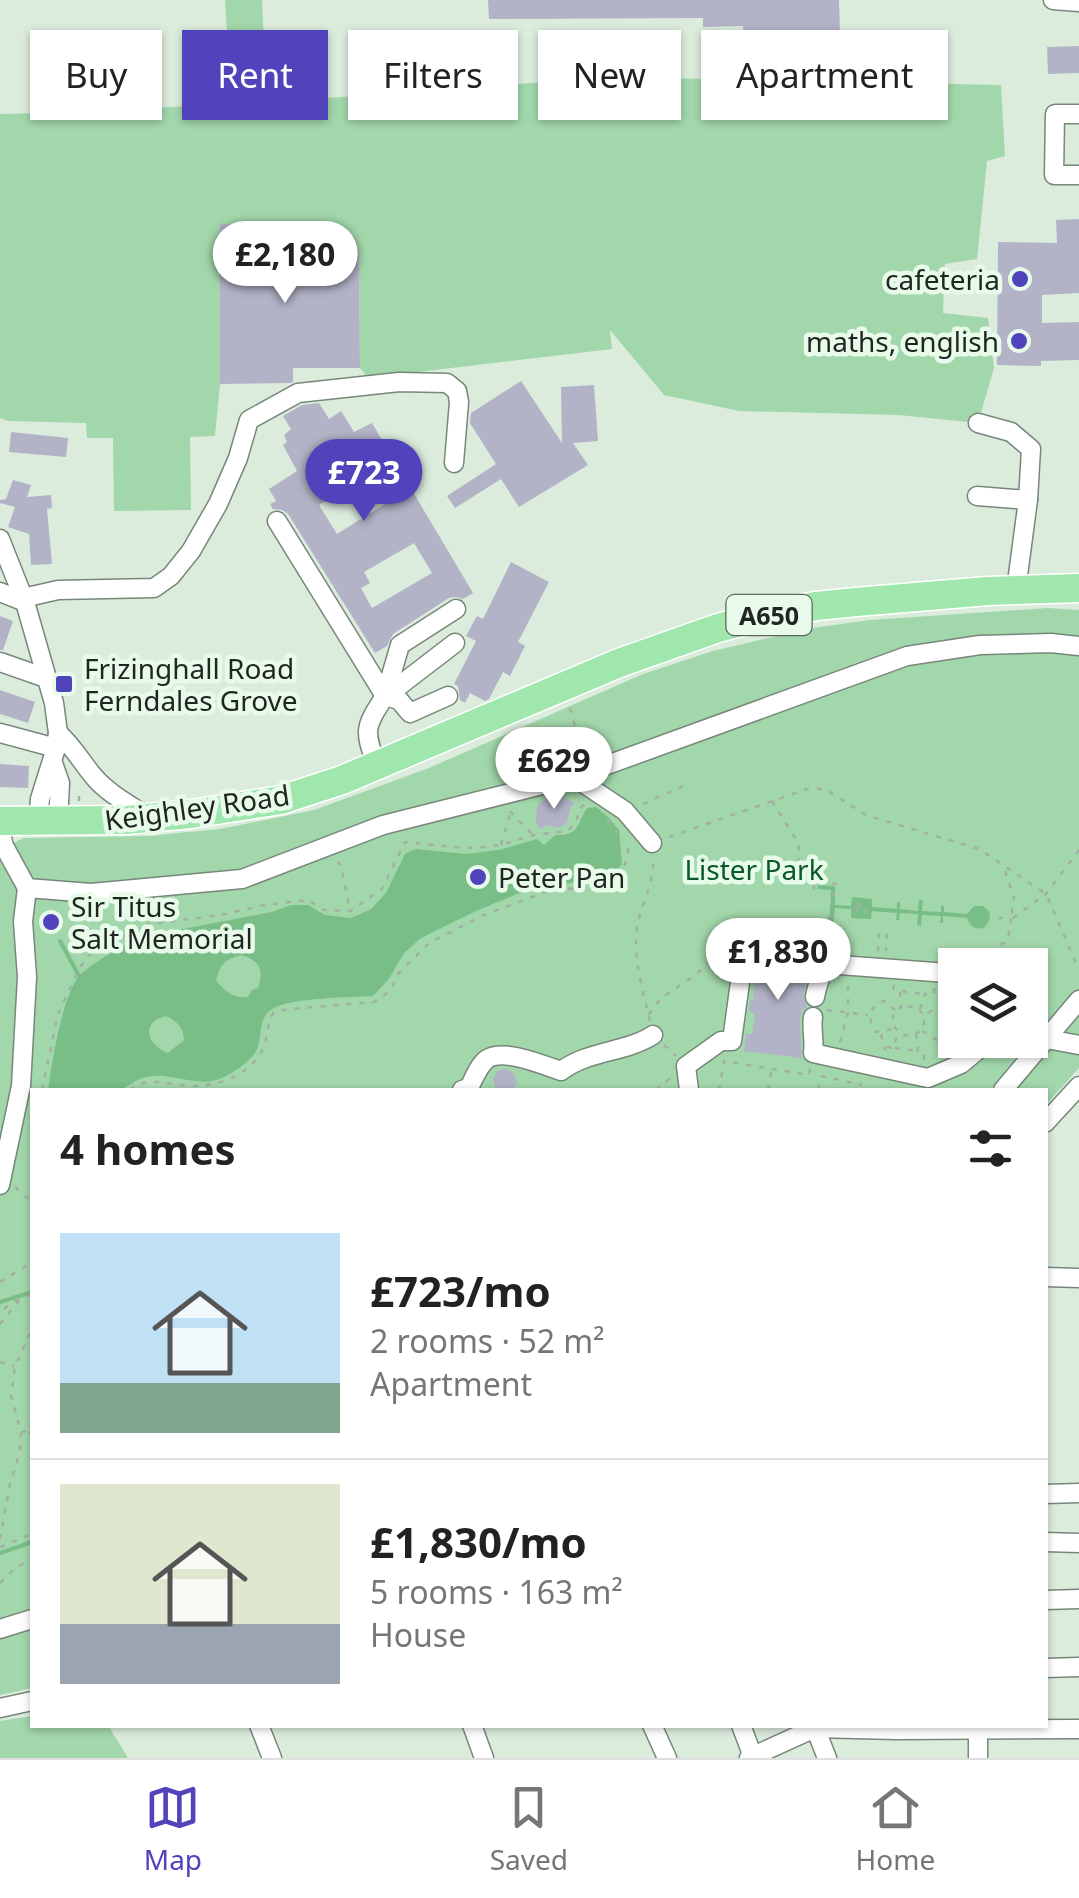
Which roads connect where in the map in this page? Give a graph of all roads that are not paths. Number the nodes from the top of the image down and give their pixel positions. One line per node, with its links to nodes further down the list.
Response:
1 (1079, 114): 2 (street)
2 (1079, 175)
3 (978, 423): 6 (street)
4 (454, 463): 12 (street)
5 (977, 496): 6 (street)
6 (1028, 500): 10 (street)
7 (277, 521): 18 (street)
8 (0, 539): 12 (street)
9 (1079, 588): 10 (highway, Keighley Road / A650)
10 (1016, 590): 22 (highway, Keighley Road / A650)
11 (0, 592): 12 (street)
12 (24, 600): 17 (street)
13 (456, 609): 18 (street)
14 (455, 643): 18 (street)
15 (1079, 646): 23 (street)
16 (0, 662): 17 (street)
17 (46, 678): 21 (street)
18 (385, 696): 19 (street); 22 (street)
19 (448, 696)
20 (0, 733): 21 (street)
21 (56, 748): 24 (street); 26 (street)
22 (377, 765): 24 (highway, Keighley Road / A650)
23 (585, 780): 28 (street); 29 (street)
24 (150, 818): 26 (highway, Keighley Road / A650)
25 (0, 821): 26 (highway, Keighley Road / A650)
26 (48, 822)
27 (0, 830): 29 (street)
28 (652, 842)
29 (26, 888): 46 (street)
30 (826, 964): 31 (street); 37 (street); 43 (street)
31 (938, 974)
32 (1079, 1000): 33 (street)
33 (1048, 1029)
34 (654, 1035): 39 (street)
35 (1048, 1040): 36 (street)
36 (1079, 1045)
37 (968, 1058)
38 (1025, 1058): 44 (street)
39 (561, 1070): 41 (street); 42 (street)
40 (1079, 1086): 45 (street)
41 (469, 1088)
42 (568, 1088)
43 (689, 1088)
44 (1004, 1088)
45 (1048, 1120)
46 (2, 1179)
47 (1048, 1277): 48 (street)
48 (1079, 1278)
49 (1048, 1494): 50 (street)
50 (1079, 1494)
51 (1048, 1542): 52 (street)
52 (1079, 1543)
53 (1079, 1599): 54 (street)
54 (1048, 1600)
55 (30, 1620): 56 (street)
56 (0, 1630)
57 (1048, 1668): 58 (street)
58 (1079, 1668)
59 (30, 1701): 60 (street)
60 (0, 1708)
61 (260, 1728): 71 (street)
62 (473, 1728): 72 (street)
63 (653, 1728): 73 (street)
64 (742, 1728): 70 (street)
65 (812, 1728): 70 (street)
66 (814, 1728): 74 (street)
67 (896, 1728): 68 (street)
68 (978, 1728): 69 (street); 75 (street)
69 (1079, 1729)
70 (752, 1757)
71 (272, 1758)
72 (484, 1758)
73 (667, 1758)
74 (827, 1758)
75 (978, 1758)

